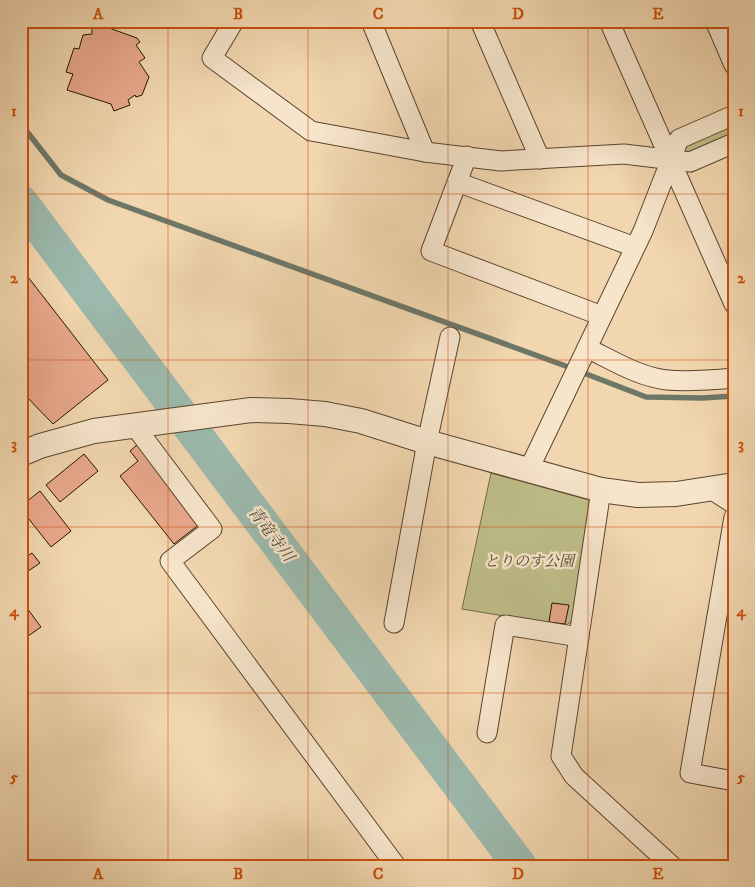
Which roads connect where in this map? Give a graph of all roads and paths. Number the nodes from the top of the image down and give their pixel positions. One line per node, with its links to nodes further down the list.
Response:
1 (234, 21): 9 (street)
2 (371, 21): 9 (street)
3 (480, 21): 11 (street)
4 (609, 21): 12 (street)
5 (715, 21): 6 (street)
6 (734, 65)
7 (734, 115): 12 (street)
8 (734, 143): 12 (street)
9 (425, 152): 10 (street)
10 (467, 156): 11 (street); 13 (street)
11 (540, 159): 12 (street)
12 (672, 161): 14 (street); 15 (street)
13 (457, 182): 14 (street); 16 (street)
14 (635, 247): 16 (street)
15 (734, 304)
16 (602, 316): 18 (street)
17 (450, 337): 21 (street)
18 (587, 348): 19 (street); 23 (street)
19 (734, 378)
20 (134, 425): 21 (street); 22 (street); 32 (street)
21 (427, 442): 23 (street); 28 (street)
22 (21, 454)
23 (529, 469): 25 (street)
24 (723, 487): 25 (street); 26 (street)
25 (601, 490): 29 (street)
26 (734, 504)
27 (734, 517): 31 (street)
28 (394, 623)
29 (579, 637): 30 (street); 33 (street)
30 (487, 733)
31 (734, 781)
32 (396, 866)
33 (672, 866)

